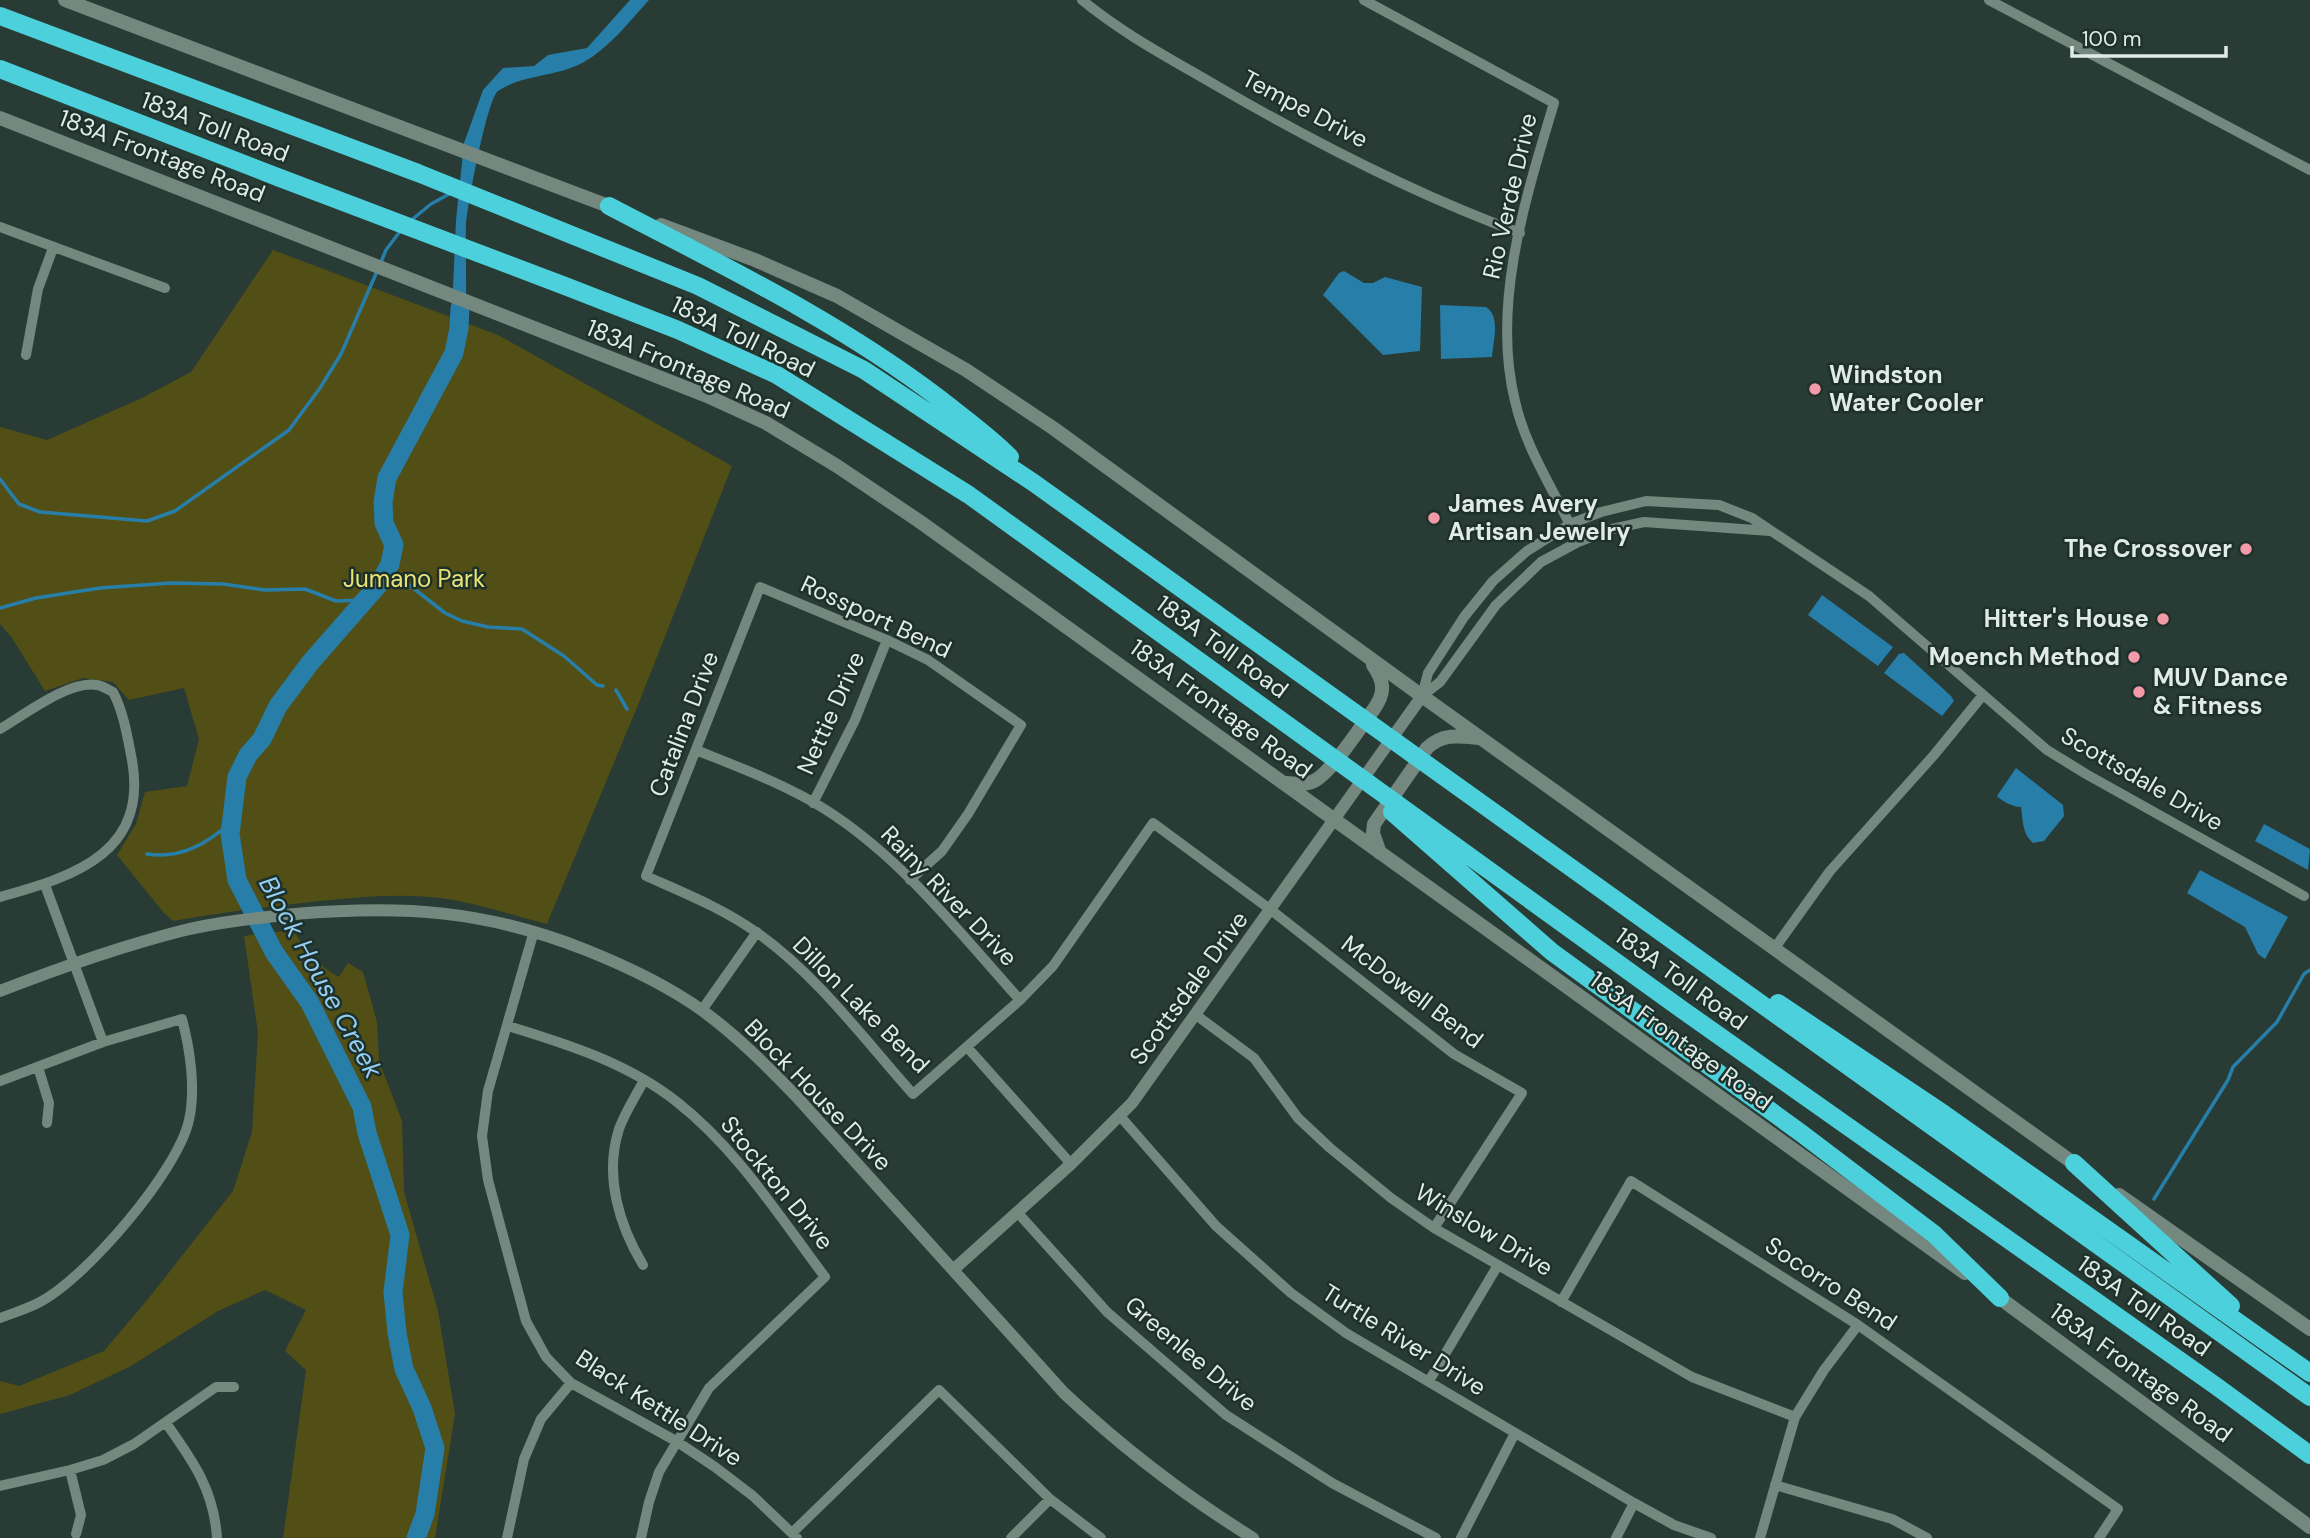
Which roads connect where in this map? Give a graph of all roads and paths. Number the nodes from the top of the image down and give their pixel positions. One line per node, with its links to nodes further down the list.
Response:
1 (65, 0): 11 (main road)
2 (1082, 0): 13 (street, Tempe Drive)
3 (1364, 0): 13 (street, Rio Verde Drive)
4 (1989, 0): 10 (street)
5 (0, 16): 17 (highway, 183A Toll Road)
6 (0, 69): 8 (highway, 183A Toll Road)
7 (0, 80): 8 (highway)
8 (98, 107): 28 (highway, 183A Toll Road)
9 (0, 118): 30 (main road, 183A Frontage Road)
10 (2310, 170)
11 (609, 206): 17 (highway); 23 (main road)
12 (0, 227): 14 (street)
13 (1520, 233): 18 (street, Rio Verde Drive)
14 (53, 248): 15 (street); 16 (street)
15 (165, 288)
16 (26, 355)
17 (1034, 482): 41 (highway, 183A Toll Road)
18 (1570, 524): 19 (street, Scottsdale Drive); 20 (street, Rio Verde Drive); 25 (street, Scottsdale Drive)
19 (1770, 531): 20 (street, Scottsdale Drive); 24 (street, Scottsdale Drive)
20 (1578, 542): 25 (street, Scottsdale Drive)
21 (760, 587): 22 (street, Rossport Bend); 29 (street, Catalina Drive)
22 (887, 639): 31 (street, Nettie Drive); 36 (street, Rossport Bend)
23 (1366, 656): 25 (main road); 30 (main road)
24 (1983, 695): 38 (street, Scottsdale Drive); 44 (street)
25 (1422, 696): 27 (main road); 32 (street, Scottsdale Drive)
26 (0, 729): 37 (street)
27 (1480, 738): 34 (main road); 44 (main road)
28 (1313, 743): 65 (highway); 79 (highway, 183A Toll Road)
29 (696, 750): 31 (street, Rainy River Drive); 35 (street, Catalina Drive)
30 (1285, 783): 32 (main road, 183A Frontage Road)
31 (813, 803): 36 (street, Rainy River Drive)
32 (1335, 820): 34 (main road, 183A Frontage Road); 40 (street, Scottsdale Drive)
33 (1153, 823): 40 (street, McDowell Bend); 47 (street, Dillon Lake Bend)
34 (1381, 855): 65 (main road, 183A Frontage Road)
35 (646, 876): 43 (street, Dillon Lake Bend)
36 (910, 880): 47 (street, Rainy River Drive)
37 (45, 885): 39 (street); 45 (street)
38 (2304, 896)
39 (0, 897)
40 (1271, 910): 49 (street, Scottsdale Drive); 61 (street, McDowell Bend)
41 (1646, 923): 70 (highway); 74 (highway, 183A Toll Road)
42 (534, 931): 45 (street, Block House Drive); 48 (street, Block House Drive); 50 (street, Black Kettle Drive)
43 (757, 932): 48 (street); 52 (street, Dillon Lake Bend)
44 (1774, 949): 58 (main road)
45 (74, 963): 46 (street, Block House Drive); 51 (street)
46 (0, 991)
47 (1020, 1000): 52 (street, Dillon Lake Bend)
48 (702, 1010): 64 (street, Block House Drive)
49 (1196, 1015): 56 (street, Scottsdale Drive); 61 (street, Winslow Drive)
50 (508, 1026): 54 (street, Stockton Drive); 72 (street, Black Kettle Drive)
51 (103, 1042): 53 (street); 67 (street)
52 (967, 1048): 59 (street)
53 (38, 1067): 55 (street); 57 (street)
54 (644, 1080): 62 (street); 78 (street, Stockton Drive)
55 (0, 1081)
56 (1120, 1116): 59 (street, Scottsdale Drive); 71 (street, Turtle River Drive)
57 (47, 1123)
58 (2074, 1163): 69 (main road); 70 (highway)
59 (1071, 1164): 60 (street, Scottsdale Drive)
60 (1018, 1213): 64 (street, Scottsdale Drive); 94 (street, Greenlee Drive)
61 (1434, 1228): 63 (street, Winslow Drive)
62 (643, 1265)
63 (1498, 1265): 66 (street, Winslow Drive); 71 (street)
64 (953, 1270): 93 (street, Block House Drive)
65 (2000, 1298): 85 (main road, 183A Frontage Road)
66 (1561, 1302): 68 (street, Socorro Bend); 75 (street, Winslow Drive)
67 (0, 1318)
68 (1858, 1325): 75 (street); 100 (street, Socorro Bend)
69 (2310, 1329)
70 (2310, 1374)
71 (1429, 1381): 77 (street, Turtle River Drive)
72 (572, 1383): 78 (street, Black Kettle Drive); 89 (street)
73 (234, 1387): 76 (street)
74 (2310, 1397)
75 (1795, 1417): 81 (street)
76 (166, 1423): 80 (street); 88 (street)
77 (1515, 1433): 84 (street, Turtle River Drive); 95 (street)
78 (676, 1441): 87 (street, Black Kettle Drive); 90 (street)
79 (2310, 1455)
80 (70, 1470): 82 (street); 86 (street)
81 (1775, 1485): 98 (street); 99 (street)
82 (0, 1486)
83 (1050, 1499): 87 (street); 91 (street); 92 (street)
84 (1634, 1503): 96 (street); 97 (street, Turtle River Drive)
85 (2310, 1527)
86 (76, 1534)
87 (795, 1535)
88 (217, 1538)
89 (507, 1538)
90 (641, 1538)
91 (1011, 1538)
92 (1101, 1538)
93 (1253, 1538)
94 (1436, 1538)
95 (1461, 1538)
96 (1616, 1538)
97 (1711, 1538)
98 (1760, 1538)
99 (1927, 1538)
100 (2099, 1538)

